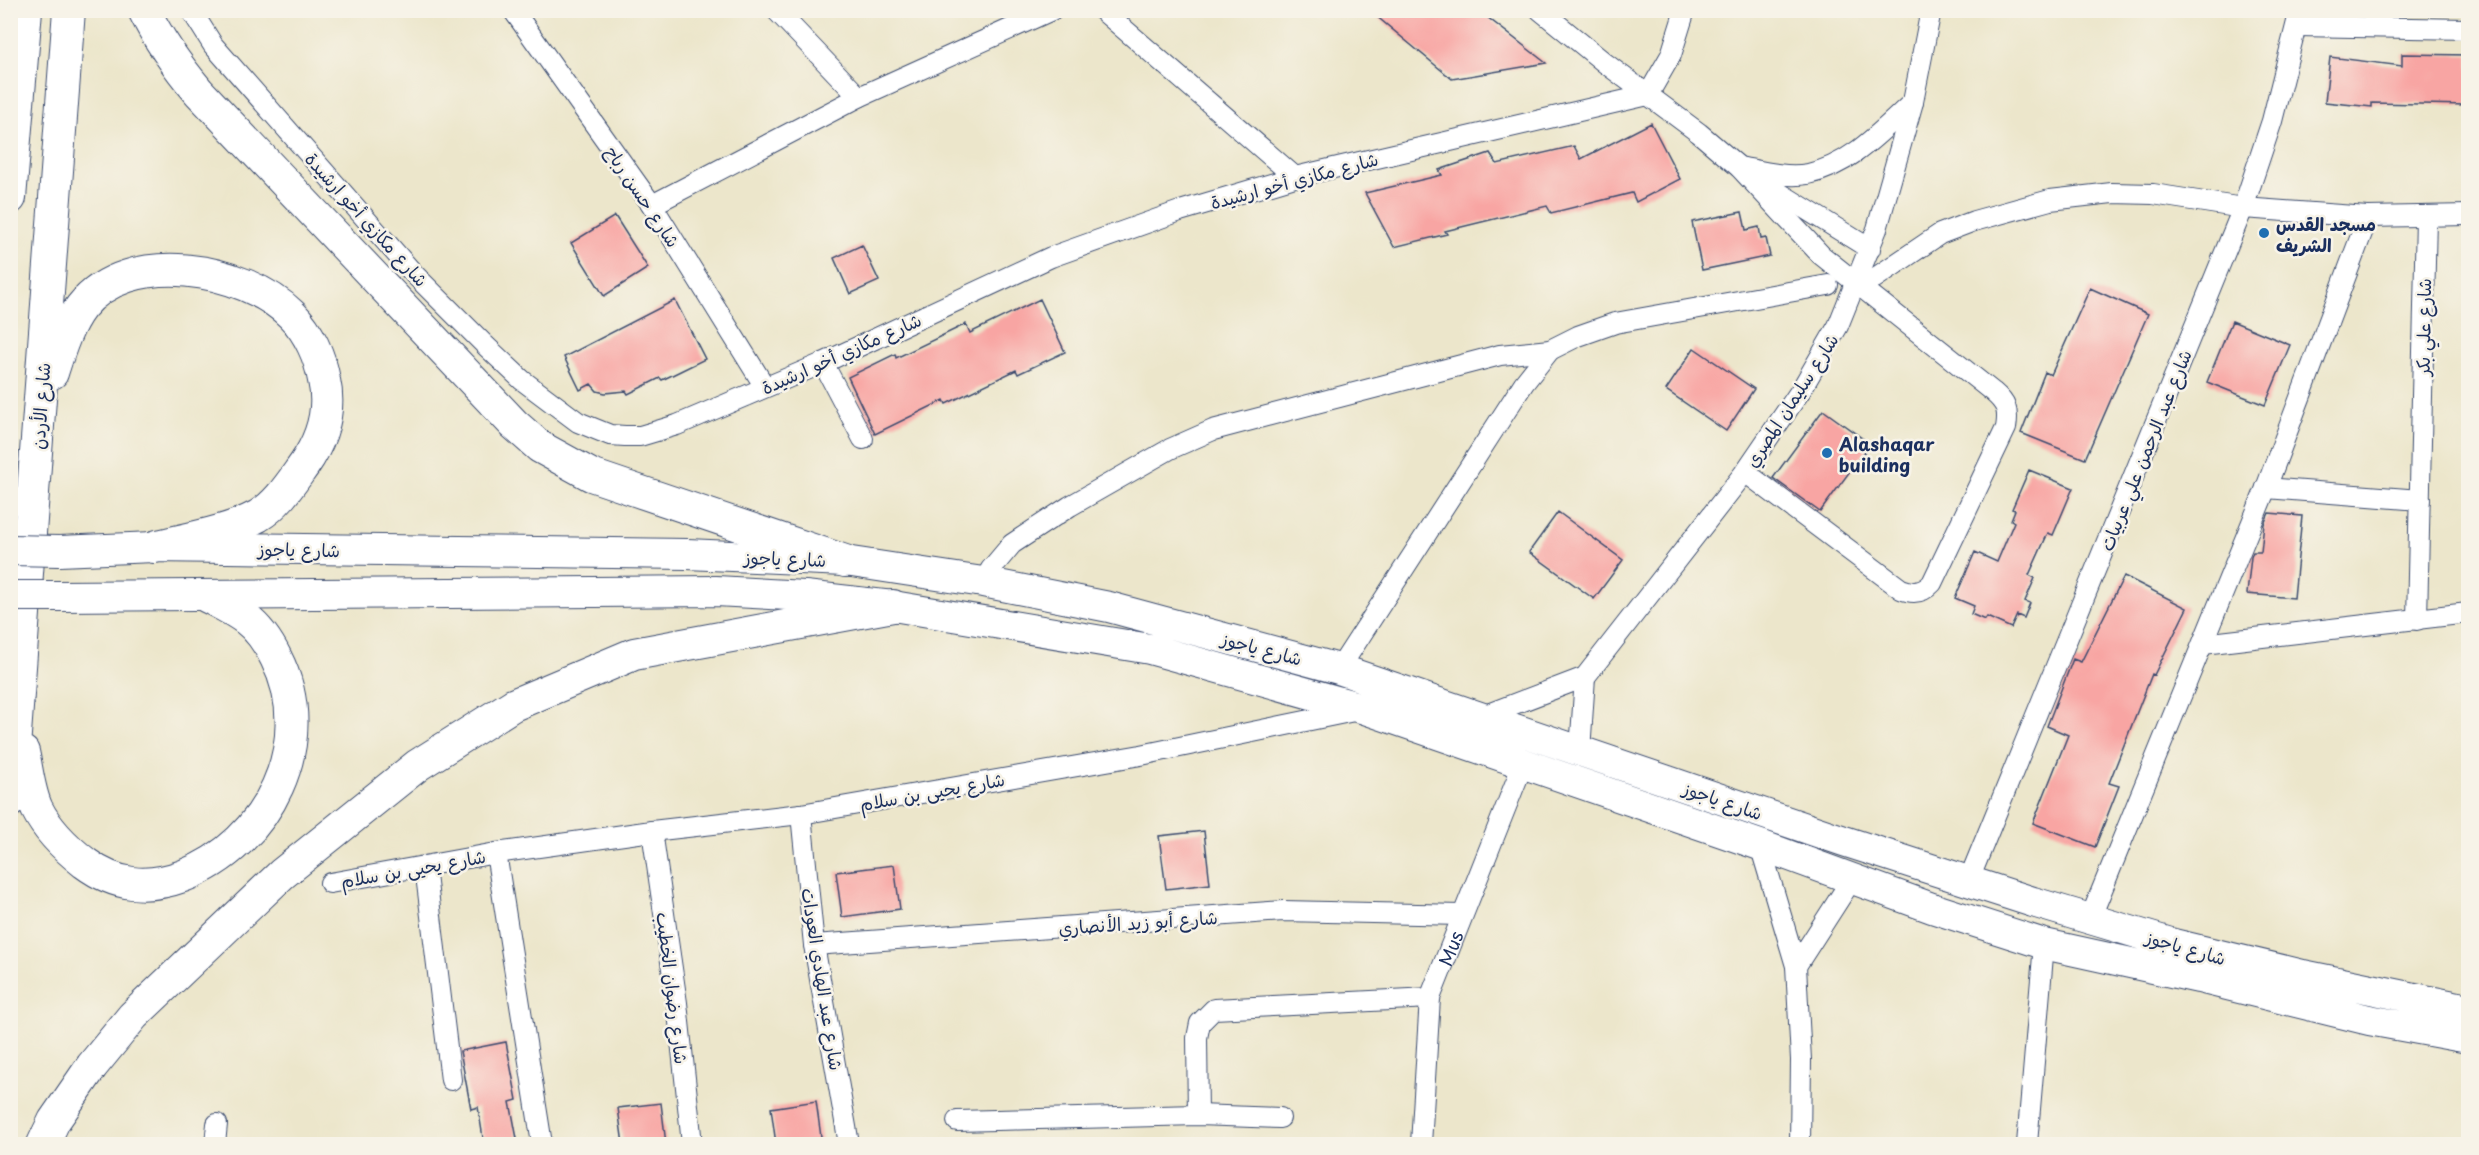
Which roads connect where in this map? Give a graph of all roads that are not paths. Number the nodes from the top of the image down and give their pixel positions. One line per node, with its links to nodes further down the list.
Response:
1 (26, 10): 19 (highway)
2 (69, 10): 33 (highway, شارع الأردن)
3 (144, 10): 40 (highway)
4 (190, 10): 32 (street, شارع مكازي أخو ارشيدة)
5 (513, 10): 20 (street, شارع حسن رباح)
6 (776, 10): 15 (street)
7 (1052, 10): 15 (street)
8 (1102, 10): 18 (street)
9 (1540, 10): 14 (street)
10 (1685, 10): 14 (street)
11 (1931, 10): 16 (street, شارع سليمان المصري)
12 (2298, 18): 13 (street); 21 (street, شارع عبد الرحمن علي عربيات)
13 (2469, 29)
14 (1648, 95): 17 (street); 18 (street, شارع مكازي أخو ارشيدة)
15 (859, 96): 20 (street)
16 (1913, 102): 17 (street); 25 (street, شارع سليمان المصري)
17 (1739, 168): 25 (street); 26 (street)
18 (1295, 177): 31 (street, شارع مكازي أخو ارشيدة)
19 (10, 198)
20 (652, 205): 32 (street, شارع حسن رباح)
21 (2243, 208): 23 (street); 27 (street); 62 (street, شارع عبد الرحمن علي عربيات)
22 (2469, 215): 24 (street)
23 (2368, 217): 24 (street); 36 (street)
24 (2426, 217): 37 (street, شارع علي بكر)
25 (1870, 249): 27 (street, شارع سليمان المصري)
26 (1821, 255): 27 (street); 28 (street)
27 (1856, 282): 29 (street, شارع سليمان المصري); 35 (street)
28 (1828, 285): 29 (street); 30 (street)
29 (1838, 326): 35 (street, شارع سليمان المصري)
30 (1550, 350): 41 (street); 48 (street)
31 (823, 363): 32 (street, شارع مكازي أخو ارشيدة); 34 (street)
32 (765, 387)
33 (39, 414): 38 (highway); 52 (highway, شارع الأردن)
34 (863, 439)
35 (1745, 472): 49 (street, شارع سليمان المصري)
36 (2266, 488): 37 (street); 47 (street)
37 (2420, 500): 46 (street, شارع علي بكر)
38 (154, 548): 39 (main road, شارع ياجوز, bridge); 40 (main road, شارع ياجوز)
39 (10, 550)
40 (845, 561): 41 (main road, شارع ياجوز)
41 (983, 582): 48 (main road, شارع ياجوز)
42 (10, 596): 43 (main road, شارع ياجوز, bridge)
43 (207, 596): 44 (main road, شارع ياجوز); 52 (highway)
44 (893, 606): 50 (main road, شارع ياجوز); 77 (highway)
45 (2469, 613): 46 (street)
46 (2417, 620): 47 (street)
47 (2203, 644): 65 (street)
48 (1339, 669): 51 (main road, شارع ياجوز)
49 (1585, 677): 51 (street); 53 (street)
50 (1365, 709): 54 (main road, شارع ياجوز); 56 (street, شارع يحيى بن سلام)
51 (1480, 717): 53 (main road, شارع ياجوز)
52 (17, 729): 55 (highway, شارع الأردن)
53 (1580, 751): 62 (main road, شارع ياجوز)
54 (1523, 764): 58 (main road, شارع ياجوز); 64 (street, Mus)
55 (10, 801)
56 (801, 814): 57 (street, شارع يحيى بن سلام); 67 (street, شارع عبد الهادي العودات)
57 (652, 831): 59 (street, شارع يحيى بن سلام); 80 (street, شارع رضوان الخطيب)
58 (1761, 845): 61 (main road, شارع ياجوز); 68 (street)
59 (496, 853): 60 (street, شارع يحيى بن سلام); 79 (street, شارع يحيى بن سلام)
60 (425, 867): 63 (street, شارع يحيى بن سلام); 72 (street)
61 (1852, 879): 66 (main road, شارع ياجوز); 68 (street)
62 (1968, 882): 65 (main road, شارع ياجوز)
63 (330, 883)
64 (1462, 915): 67 (street, شارع أبو زيد الأنصاري); 69 (street, Mus)
65 (2090, 920): 70 (main road, شارع ياجوز)
66 (2044, 944): 71 (main road, شارع ياجوز); 84 (street)
67 (814, 945): 81 (street, شارع عبد الهادي العودات)
68 (1796, 966): 83 (street)
69 (1430, 998): 73 (street); 82 (street, Mus)
70 (2469, 1009)
71 (2469, 1038)
72 (451, 1080)
73 (1198, 1116): 74 (street); 75 (street)
74 (1280, 1118)
75 (957, 1121)
76 (217, 1124): 78 (street)
77 (43, 1144)
78 (215, 1144)
79 (542, 1144)
80 (692, 1144)
81 (849, 1144)
82 (1420, 1144)
83 (1800, 1144)
84 (2027, 1144)

